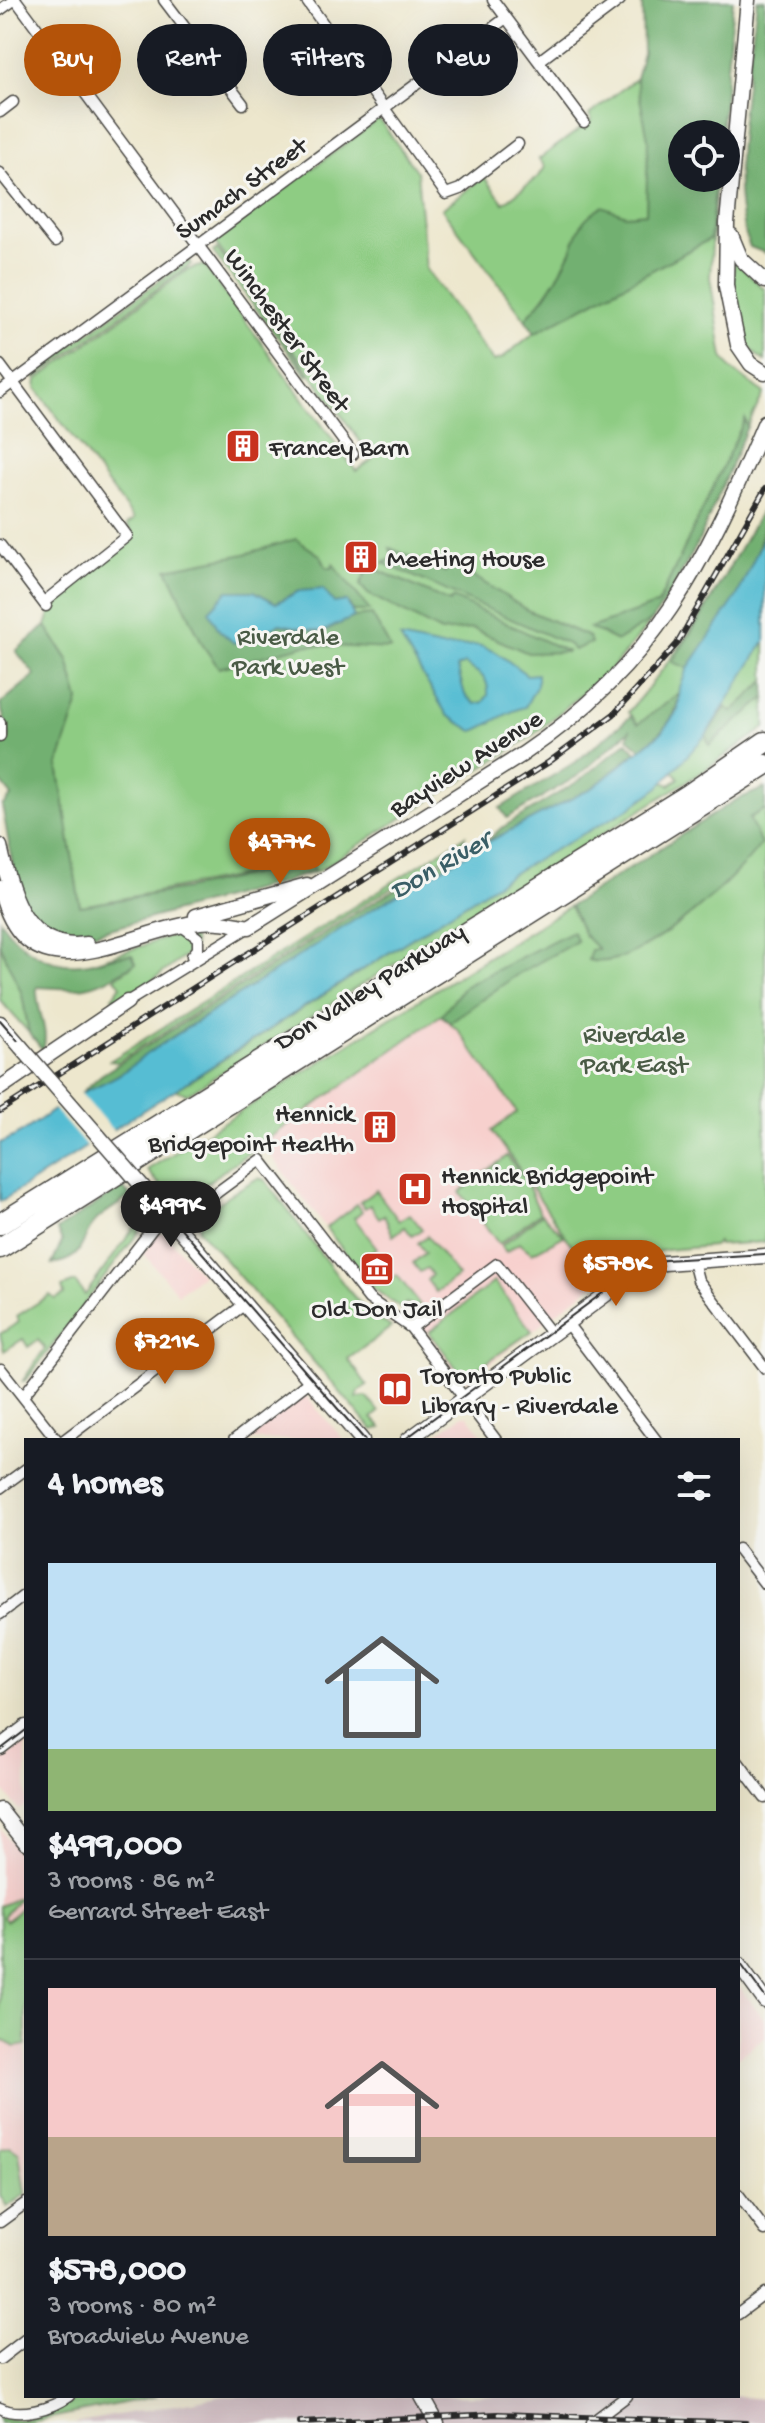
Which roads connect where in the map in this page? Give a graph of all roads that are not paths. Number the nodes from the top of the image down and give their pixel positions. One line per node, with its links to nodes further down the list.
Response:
1 (15, 0): 7 (street); 20 (street, Winchester Street)
2 (164, 0): 11 (street)
3 (306, 0): 12 (street)
4 (493, 0): 8 (street)
5 (620, 0): 9 (street)
6 (748, 0): 18 (main road)
7 (0, 10)
8 (506, 18): 9 (street); 12 (street, Sumach Street)
9 (539, 61): 14 (street)
10 (13, 102): 13 (street)
11 (243, 104)
12 (385, 107): 15 (street); 20 (street, Sumach Street)
13 (0, 112)
14 (584, 122)
15 (518, 144)
16 (0, 173): 17 (street)
17 (4, 186): 19 (street)
18 (727, 223): 21 (main road); 23 (main road)
19 (55, 242)
20 (199, 244): 24 (street, Sumach Street); 27 (street, Winchester Street)
21 (765, 281)
22 (0, 365): 24 (street)
23 (765, 373)
24 (13, 382): 25 (street, Sumach Street); 28 (street)
25 (0, 392)
26 (765, 422): 34 (main road, Bayview Avenue)
27 (353, 454)
28 (0, 545)
29 (0, 722): 30 (street)
30 (0, 736)
31 (765, 742): 43 (highway, Don Valley Parkway)
32 (765, 765): 44 (highway, Don Valley Parkway)
33 (0, 846): 34 (main road)
34 (330, 877): 37 (main road, Bayview Avenue)
35 (0, 888): 36 (main road)
36 (177, 926): 37 (main road); 38 (street)
37 (249, 927): 38 (street, Bayview Avenue)
38 (183, 966): 39 (street, Bayview Avenue)
39 (127, 1002): 41 (main road, Bayview Avenue)
40 (0, 1023): 42 (main road, bridge)
41 (0, 1088)
42 (171, 1220): 47 (main road); 49 (street); 54 (street)
43 (0, 1224)
44 (0, 1248)
45 (765, 1256): 46 (main road)
46 (693, 1261): 48 (main road); 51 (street)
47 (245, 1304): 53 (main road); 57 (street)
48 (566, 1322): 50 (main road); 62 (street)
49 (411, 1328): 50 (street); 55 (street)
50 (551, 1333): 55 (main road)
51 (765, 1368)
52 (1, 1369): 54 (street)
53 (311, 1380): 58 (street); 59 (main road)
54 (24, 1395): 56 (street)
55 (465, 1398): 60 (main road); 61 (street)
56 (56, 1438)
57 (67, 1438)
58 (237, 1438)
59 (360, 1438)
60 (411, 1438)
61 (495, 1438)
62 (654, 1438)
63 (24, 1470): 64 (street)
64 (0, 1488)
65 (740, 1552): 66 (street)
66 (765, 1584)
67 (24, 1596): 68 (street)
68 (0, 1614)
69 (24, 1729): 70 (main road)
70 (0, 1747)
71 (740, 1765): 72 (street)
72 (765, 1798)
73 (0, 1810): 74 (main road)
74 (24, 1840)
75 (740, 1967): 76 (main road)
76 (765, 2001)
77 (740, 2197): 80 (street)
78 (24, 2204): 79 (street)
79 (0, 2222)
80 (765, 2230)
81 (765, 2294): 82 (street)
82 (740, 2313)
83 (24, 2341): 84 (street)
84 (0, 2359)
85 (65, 2398): 88 (street)
86 (423, 2398): 89 (main road)
87 (624, 2398): 90 (street)
88 (0, 2408)
89 (437, 2423)
90 (591, 2423)

